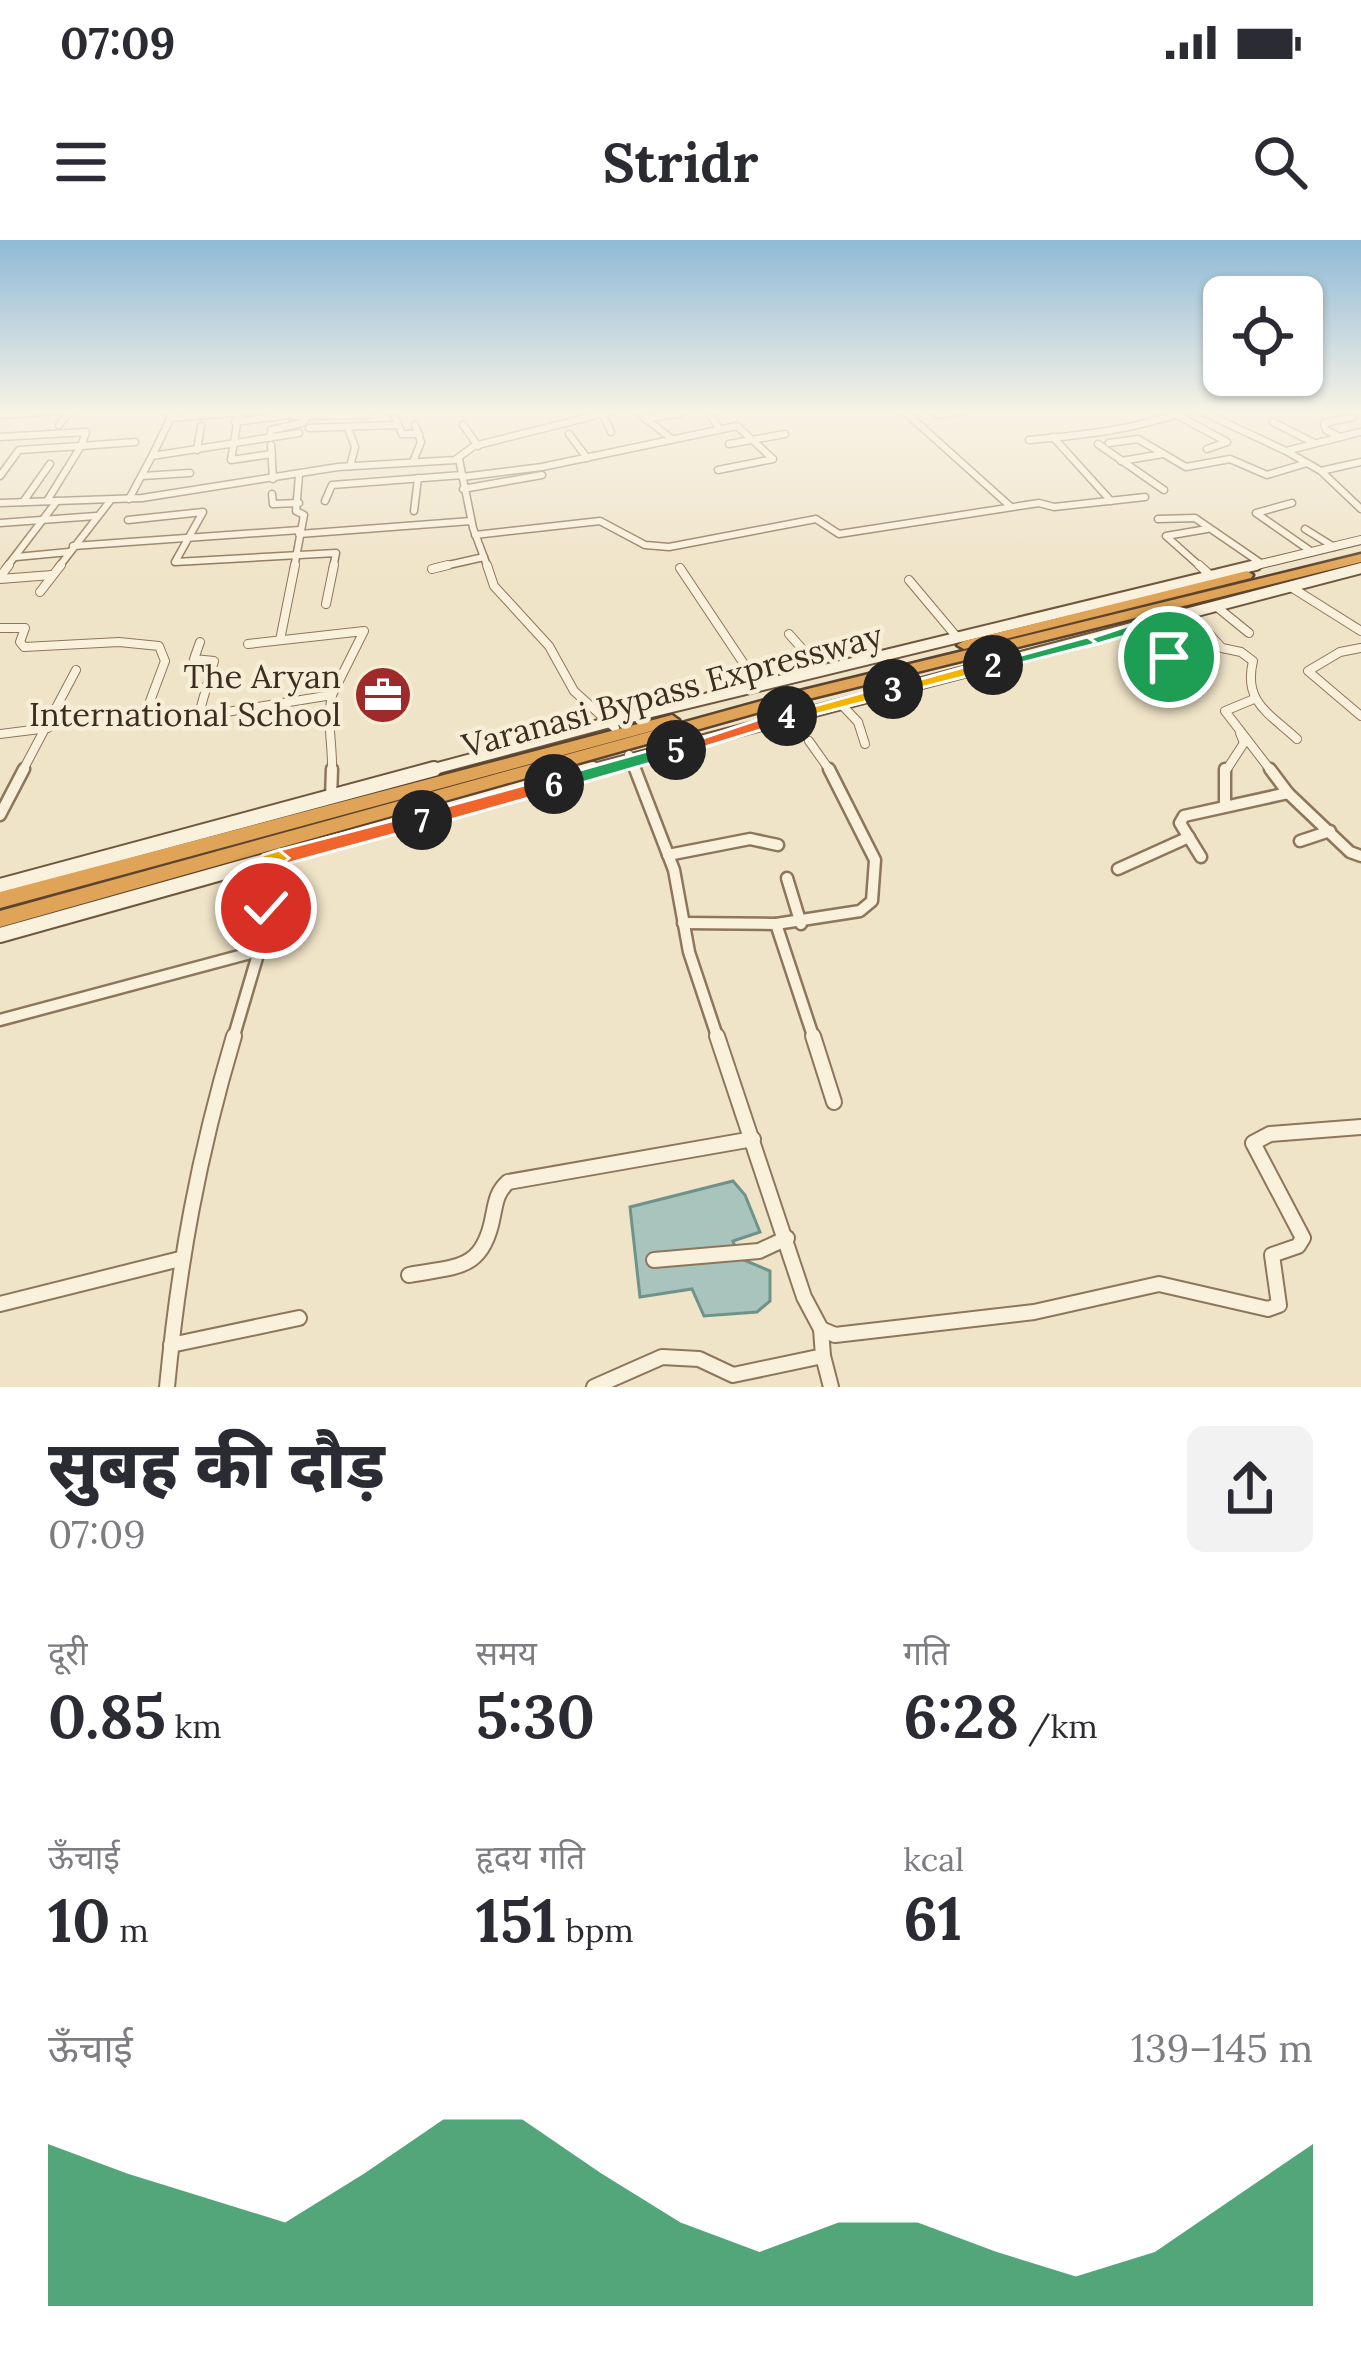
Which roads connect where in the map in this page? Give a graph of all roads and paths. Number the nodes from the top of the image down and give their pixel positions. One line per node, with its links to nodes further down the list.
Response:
1 (50, 464): 39 (street)
2 (69, 465): 36 (street)
3 (148, 465): 25 (street)
4 (272, 465): 28 (street)
5 (367, 465): 18 (street)
6 (385, 465): 29 (street)
7 (460, 465): 26 (street)
8 (542, 465): 26 (street)
9 (734, 465): 19 (street)
10 (747, 465): 19 (street)
11 (964, 465): 44 (street)
12 (1078, 465): 40 (street)
13 (1126, 465): 31 (street)
14 (1239, 465): 15 (street)
15 (1302, 465)
16 (1310, 465): 21 (street)
17 (1355, 465): 21 (street)
18 (350, 466): 23 (street)
19 (736, 467): 20 (street)
20 (718, 470)
21 (1322, 471): 45 (street)
22 (190, 473): 25 (street)
23 (299, 475): 28 (street); 43 (street)
24 (542, 475): 30 (street)
25 (142, 476): 34 (street)
26 (462, 476): 27 (street); 30 (street)
27 (418, 478): 29 (street); 46 (street)
28 (273, 479): 34 (street)
29 (380, 480): 38 (street)
30 (463, 489): 51 (street)
31 (1164, 490)
32 (272, 494): 43 (street)
33 (1144, 497): 40 (street)
34 (129, 499): 35 (street)
35 (111, 500): 37 (street); 47 (street)
36 (46, 501): 37 (street); 39 (street)
37 (57, 501): 49 (street)
38 (325, 501)
39 (23, 502): 42 (street)
40 (1111, 502): 44 (street)
41 (1292, 502): 62 (street)
42 (0, 503)
43 (299, 503): 55 (street)
44 (1011, 507): 56 (street)
45 (1361, 509)
46 (414, 511)
47 (98, 516): 49 (street); 60 (street)
48 (1159, 519): 53 (street)
49 (43, 520): 52 (street); 63 (street)
50 (128, 520): 57 (street)
51 (471, 521): 55 (street); 56 (street)
52 (0, 523)
53 (1209, 528): 66 (street); 71 (street)
54 (1305, 529): 59 (street)
55 (300, 532): 57 (street); 61 (street)
56 (475, 535): 64 (street)
57 (184, 541): 60 (street); 61 (street)
58 (1361, 544): 59 (street); 125 (highway, Varanasi Bypass Expressway)
59 (1334, 547): 62 (street)
60 (71, 549): 63 (street); 70 (street)
61 (294, 552): 76 (street); 86 (street)
62 (1312, 552): 66 (street)
63 (16, 556): 72 (street)
64 (484, 557): 69 (street); 102 (street)
65 (1361, 558): 126 (highway, Varanasi Bypass Expressway)
66 (1262, 564): 71 (street)
67 (680, 568): 96 (street)
68 (1361, 568): 74 (street)
69 (432, 569)
70 (52, 575): 72 (street); 75 (street)
71 (1211, 576): 85 (street)
72 (0, 578)
73 (909, 580): 85 (street)
74 (1291, 587): 77 (street); 82 (street)
75 (40, 592)
76 (326, 604)
77 (1217, 607): 78 (street); 83 (street)
78 (1191, 614): 79 (street); 98 (street)
79 (1166, 620): 81 (street); 87 (street)
80 (0, 628): 101 (street)
81 (1135, 628): 92 (street); 99 (street)
82 (1361, 631)
83 (1249, 632)
84 (789, 634): 94 (street)
85 (956, 636): 94 (street)
86 (280, 640): 89 (street); 97 (street)
87 (1193, 641): 91 (street); 93 (street)
88 (200, 642): 101 (street)
89 (248, 644)
90 (1361, 649): 100 (street)
91 (1214, 656)
92 (1169, 657)
93 (1199, 665)
94 (820, 669): 96 (street)
95 (76, 670): 103 (street)
96 (758, 685): 102 (street)
97 (332, 695): 101 (street); 111 (street)
98 (1254, 699): 104 (street); 106 (street)
99 (840, 703): 108 (street); 109 (street)
100 (1361, 716)
101 (198, 717)
102 (612, 725): 111 (street)
103 (49, 728): 105 (street); 113 (street)
104 (1239, 731): 110 (street); 112 (street)
105 (0, 734)
106 (1297, 739)
107 (809, 741): 129 (street)
108 (865, 744)
109 (630, 759): 118 (street); 121 (street)
110 (1288, 793): 112 (street); 114 (street)
111 (331, 798): 124 (street)
112 (1225, 805): 115 (street)
113 (0, 815)
114 (1330, 831): 116 (street); 119 (street)
115 (1189, 837): 120 (street); 122 (street)
116 (1300, 841)
117 (778, 845): 118 (street)
118 (668, 854): 127 (street)
119 (1361, 856)
120 (1201, 857)
121 (270, 860): 130 (street); 131 (street)
122 (1118, 869)
123 (787, 878): 129 (street)
124 (0, 886)
125 (0, 900)
126 (0, 920)
127 (683, 923): 128 (street); 135 (street)
128 (776, 924): 129 (street); 133 (street)
129 (801, 924)
130 (0, 935)
131 (258, 951): 132 (street); 137 (street)
132 (0, 1020)
133 (834, 1102)
134 (1361, 1127): 142 (street)
135 (754, 1138): 136 (street); 139 (street)
136 (787, 1238): 138 (street); 142 (street)
137 (180, 1259): 140 (street); 143 (street)
138 (654, 1260)
139 (409, 1275)
140 (0, 1304)
141 (298, 1318): 143 (street)
142 (821, 1329): 144 (street)
143 (171, 1346): 145 (street)
144 (824, 1356): 146 (street); 147 (street)
145 (167, 1387)
146 (594, 1387)
147 (831, 1387)

